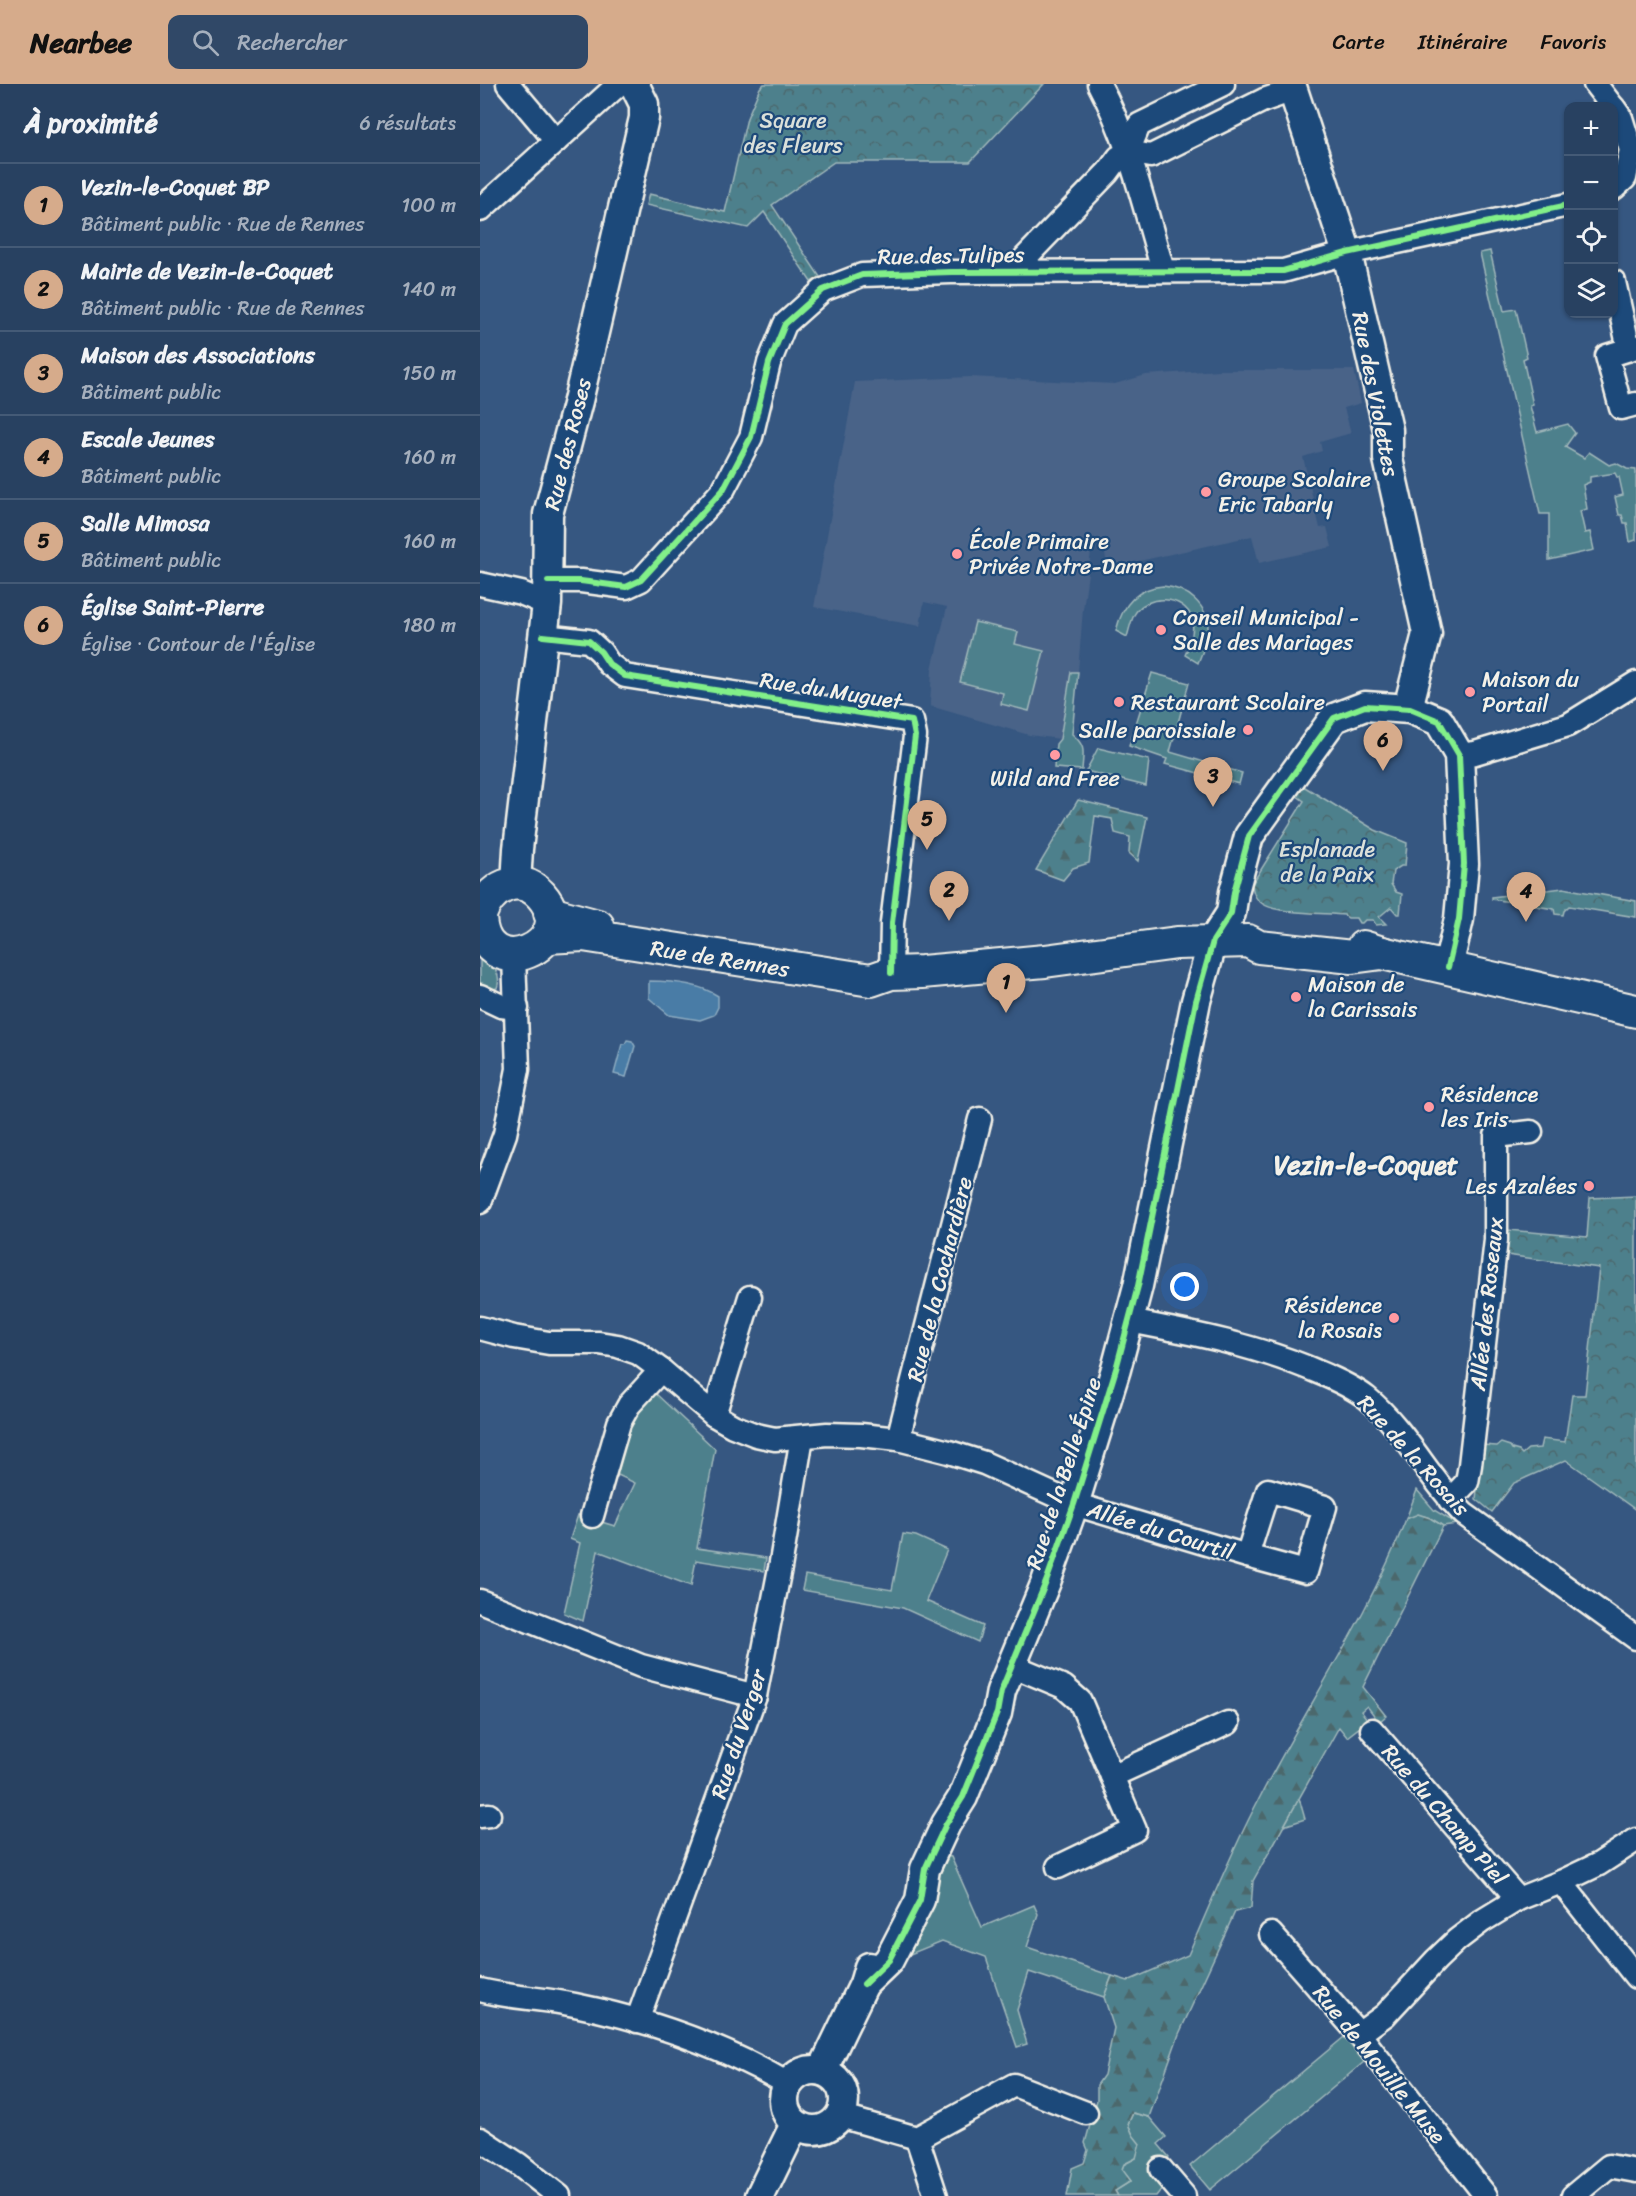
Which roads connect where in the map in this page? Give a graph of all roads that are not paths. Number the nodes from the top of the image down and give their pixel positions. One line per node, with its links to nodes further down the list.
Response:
1 (508, 84): 10 (street)
2 (619, 84): 10 (street)
3 (634, 84): 22 (street, Rue des Roses)
4 (1099, 84): 11 (street)
5 (1223, 84): 11 (street)
6 (1595, 84): 8 (street)
7 (1292, 87): 11 (street); 15 (street, Rue des Violettes)
8 (1609, 102)
9 (1618, 114): 12 (street)
10 (556, 141): 14 (street)
11 (1128, 152): 16 (street); 17 (street)
12 (1618, 184)
13 (1564, 206): 15 (street, Rue des Tulipes)
14 (480, 210)
15 (1347, 253): 16 (street, Rue des Tulipes); 25 (street, Rue des Violettes)
16 (1163, 270): 17 (street, Rue des Tulipes)
17 (1018, 271): 22 (street, Rue des Tulipes)
18 (1618, 296): 19 (street)
19 (1633, 348): 20 (street)
20 (1636, 404)
21 (480, 584): 22 (street)
22 (547, 592): 23 (street, Rue des Roses)
23 (543, 636): 27 (street, Rue des Roses); 33 (street, Rue du Muguet)
24 (1636, 683): 26 (street)
25 (1410, 710): 26 (street, Rue de la Belle Épine); 30 (street, Rue de la Belle Épine)
26 (1459, 755): 32 (street)
27 (516, 884): 28 (main road); 29 (main road)
28 (481, 916): 31 (main road)
29 (549, 925): 31 (main road); 33 (main road, Rue de Rennes)
30 (1213, 940): 32 (main road, Rue de Rennes); 33 (main road, Rue de Rennes); 41 (street, Rue de la Belle Épine)
31 (514, 956): 35 (street)
32 (1448, 967): 36 (main road, Rue de Rennes)
33 (891, 973)
34 (480, 996): 35 (street)
35 (517, 1008): 39 (street)
36 (1636, 1011)
37 (980, 1119): 46 (street, Rue de la Cochardière)
38 (1531, 1132): 47 (street, Allée des Roseaux)
39 (480, 1202)
40 (750, 1297): 44 (street)
41 (1129, 1321): 47 (street, Rue de la Rosais); 48 (street, Rue de la Belle Épine)
42 (480, 1328): 43 (street, Allée du Courtil)
43 (661, 1370): 44 (street, Allée du Courtil); 49 (street)
44 (714, 1415): 45 (street, Allée du Courtil)
45 (802, 1437): 46 (street, Allée du Courtil); 54 (street, Rue du Verger)
46 (898, 1439): 48 (street, Allée du Courtil)
47 (1450, 1500): 52 (street, Rue de la Rosais)
48 (1074, 1504): 50 (street, Allée du Courtil); 53 (street, Rue de la Belle Épine)
49 (592, 1516)
50 (1247, 1556)
51 (480, 1601): 54 (street)
52 (1636, 1638)
53 (1011, 1665): 57 (street); 67 (street, Rue de la Belle Épine)
54 (755, 1696): 65 (street, Rue du Verger)
55 (1228, 1723): 57 (street)
56 (1371, 1730): 61 (street, Rue du Champ Piel)
57 (1112, 1776): 59 (street)
58 (1636, 1840): 60 (street)
59 (1058, 1867)
60 (1561, 1882): 61 (street); 63 (street)
61 (1518, 1899): 66 (street)
62 (1271, 1934): 66 (street, Rue de Mouille Muse)
63 (1636, 1977)
64 (480, 1990): 65 (street)
65 (637, 2021): 68 (street)
66 (1359, 2034): 80 (street, Rue de Mouille Muse)
67 (822, 2071): 68 (street); 70 (street)
68 (788, 2084): 71 (street)
69 (1086, 2113): 72 (street)
70 (840, 2116): 71 (street); 72 (street)
71 (795, 2124): 77 (street)
72 (918, 2138): 78 (street)
73 (480, 2139): 76 (street)
74 (1161, 2169): 79 (street)
75 (1636, 2171): 81 (street)
76 (559, 2196)
77 (760, 2196)
78 (936, 2196)
79 (1184, 2196)
80 (1486, 2196)
81 (1573, 2196)

